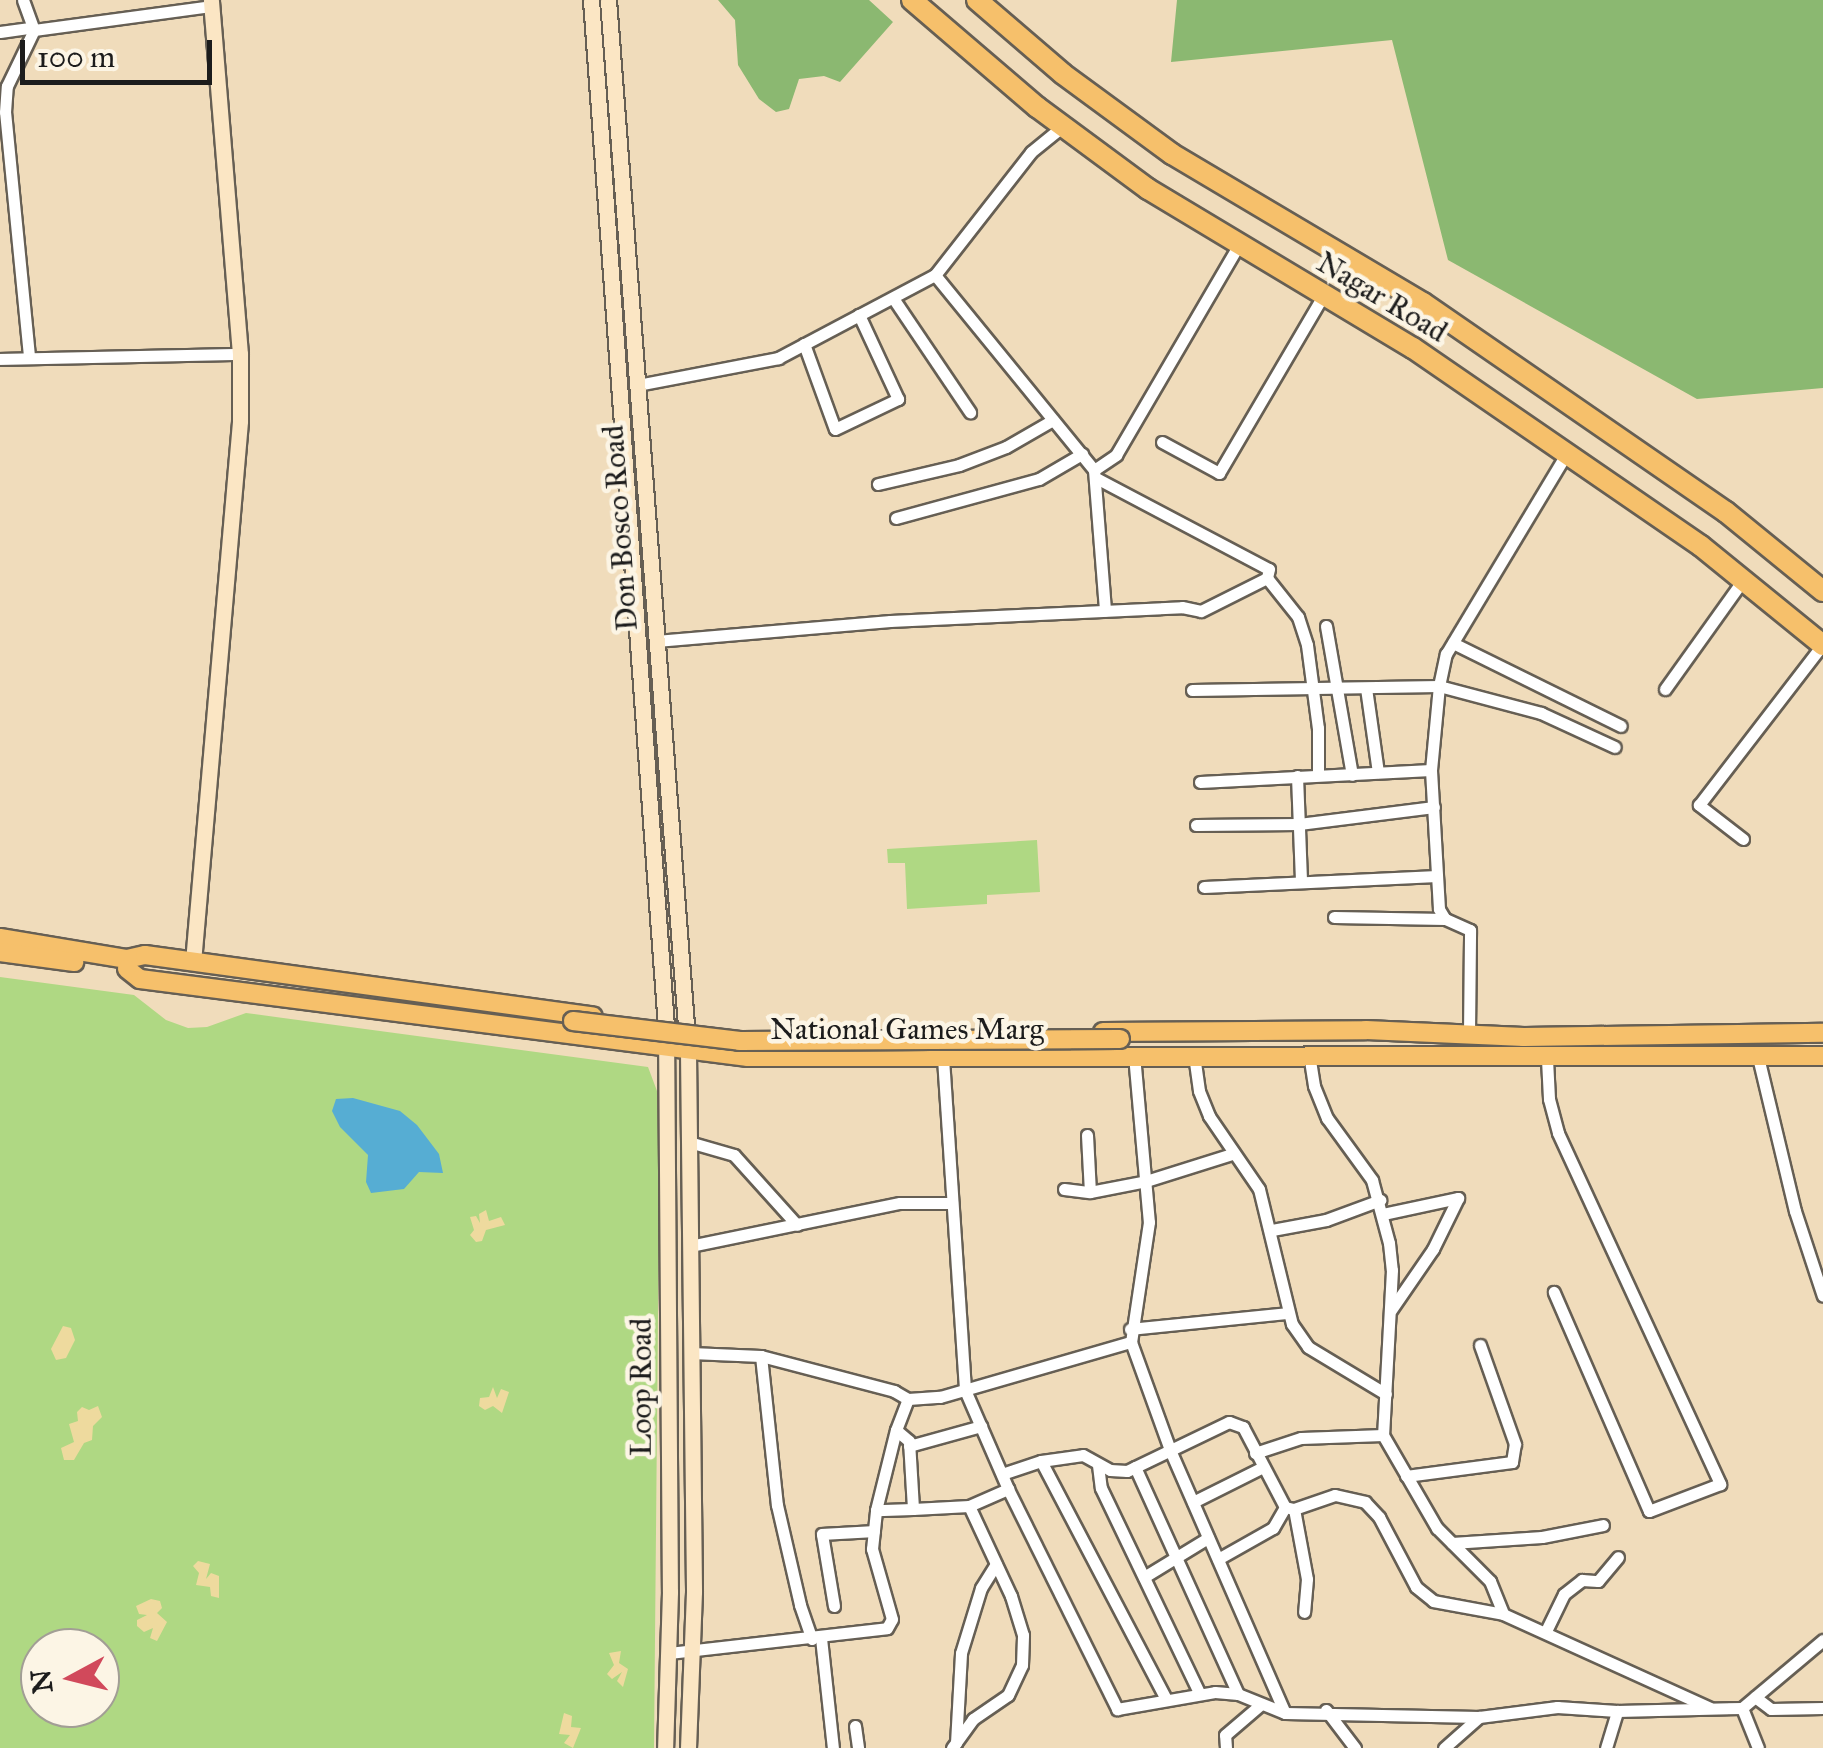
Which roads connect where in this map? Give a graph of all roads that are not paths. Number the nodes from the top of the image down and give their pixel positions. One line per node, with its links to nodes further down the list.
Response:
1 (24, 0): 7 (street)
2 (591, 0): 63 (main road, Don Bosco Road)
3 (608, 0): 19 (main road, Don Bosco Road)
4 (912, 0): 9 (highway, Nagar Road)
5 (977, 0): 30 (highway, Nagar Road)
6 (212, 3): 7 (street); 16 (main road)
7 (32, 29): 8 (street); 17 (street)
8 (0, 32)
9 (1063, 126): 10 (highway, Nagar Road); 11 (street)
10 (1238, 246): 12 (highway, Nagar Road); 25 (street)
11 (935, 275): 13 (street); 21 (street)
12 (1323, 296): 22 (street); 24 (highway, Nagar Road)
13 (893, 298): 14 (street); 20 (street)
14 (859, 315): 15 (street); 15 (street)
15 (804, 344): 19 (street)
16 (240, 354): 17 (street); 61 (main road)
17 (29, 356): 18 (street)
18 (0, 359)
19 (636, 385): 33 (main road, Don Bosco Road)
20 (970, 412)
21 (1053, 420): 23 (street); 26 (street)
22 (1162, 442)
23 (1082, 454): 25 (street); 27 (street)
24 (1566, 454): 29 (highway, Nagar Road); 34 (street)
25 (1096, 474): 28 (street); 31 (street)
26 (878, 484)
27 (896, 518)
28 (1267, 578): 31 (street); 41 (street)
29 (1743, 580): 35 (highway, Nagar Road); 39 (street)
30 (1823, 591)
31 (1105, 611): 33 (street)
32 (1326, 626): 37 (street)
33 (656, 641): 63 (main road, Don Bosco Road)
34 (1453, 643): 36 (street); 42 (street)
35 (1823, 644): 53 (street)
36 (1439, 686): 38 (street); 43 (street); 44 (street)
37 (1340, 688): 38 (street); 41 (street); 47 (street)
38 (1366, 688): 45 (street)
39 (1665, 689)
40 (1192, 690): 41 (street)
41 (1314, 690): 46 (street)
42 (1622, 726)
43 (1615, 747)
44 (1432, 770): 45 (street); 50 (street)
45 (1378, 772): 47 (street)
46 (1318, 775): 47 (street); 48 (street)
47 (1352, 775)
48 (1297, 776): 49 (street); 51 (street)
49 (1200, 782)
50 (1434, 808): 51 (street); 54 (street)
51 (1299, 824): 52 (street); 55 (street)
52 (1196, 825)
53 (1744, 839)
54 (1438, 876): 55 (street); 58 (street)
55 (1301, 881): 56 (street)
56 (1204, 887)
57 (1334, 917): 58 (street)
58 (1445, 919): 66 (street)
59 (0, 938): 62 (main road, National Games Marg)
60 (0, 952): 62 (main road, National Games Marg)
61 (193, 962): 62 (main road, National Games Marg); 63 (main road, National Games Marg)
62 (127, 964): 67 (main road, bridge); 68 (main road, National Games Marg)
63 (676, 1027): 65 (main road, National Games Marg); 68 (main road, Loop Road); 69 (main road, Don Bosco Road)
64 (1823, 1032): 66 (main road, National Games Marg)
65 (748, 1034): 66 (main road, National Games Marg); 73 (main road)
66 (1470, 1034): 67 (main road)
67 (1118, 1043): 77 (main road)
68 (666, 1049): 69 (main road, National Games Marg); 136 (main road, Loop Road)
69 (688, 1052): 73 (main road, National Games Marg); 80 (main road, Loop Road)
70 (1309, 1054): 72 (main road, National Games Marg); 77 (main road, National Games Marg); 85 (street)
71 (1134, 1055): 72 (main road, National Games Marg); 76 (main road, National Games Marg); 82 (street)
72 (1194, 1055): 81 (street)
73 (748, 1056): 76 (main road, National Games Marg)
74 (1823, 1056): 75 (main road, National Games Marg)
75 (1758, 1057): 78 (main road, National Games Marg); 92 (street)
76 (943, 1058): 86 (street)
77 (1469, 1058): 78 (main road, National Games Marg)
78 (1547, 1060): 91 (street)
79 (1087, 1135): 84 (street)
80 (689, 1142): 88 (street); 90 (main road, Loop Road)
81 (1232, 1154): 82 (street); 89 (street)
82 (1146, 1181): 84 (street); 95 (street)
83 (1064, 1189): 84 (street)
84 (1090, 1192)
85 (1380, 1200): 87 (street); 89 (street)
86 (950, 1202): 88 (street); 99 (street)
87 (1383, 1214): 93 (street); 93 (street)
88 (797, 1225): 90 (street)
89 (1272, 1230): 94 (street)
90 (690, 1246): 97 (main road, Loop Road)
91 (1554, 1292)
92 (1823, 1296)
93 (1390, 1312): 100 (street)
94 (1288, 1313): 95 (street); 100 (street)
95 (1130, 1336): 99 (street); 106 (street)
96 (1480, 1345): 113 (street)
97 (691, 1354): 98 (street); 135 (main road, Loop Road)
98 (762, 1356): 101 (street); 133 (street)
99 (966, 1390): 101 (street); 102 (street)
100 (1386, 1394): 104 (street)
101 (908, 1399): 103 (street)
102 (981, 1426): 105 (street); 112 (street)
103 (896, 1430): 105 (street); 119 (street)
104 (1383, 1436): 107 (street); 113 (street)
105 (910, 1446): 118 (street)
106 (1170, 1450): 107 (street); 110 (street); 115 (street)
107 (1255, 1453): 111 (street)
108 (1041, 1461): 109 (street); 112 (street); 140 (street)
109 (1098, 1465): 110 (street); 128 (street)
110 (1135, 1467): 124 (street)
111 (1263, 1467): 115 (street); 117 (street)
112 (1002, 1474): 114 (street)
113 (1406, 1476): 123 (street)
114 (1008, 1489): 116 (street); 140 (street)
115 (1193, 1502): 122 (street)
116 (969, 1506): 118 (street); 127 (street)
117 (1290, 1508): 126 (street); 130 (street); 131 (street)
118 (913, 1509): 119 (street)
119 (876, 1510): 121 (street)
120 (1604, 1525): 123 (street)
121 (874, 1531): 129 (street); 133 (street)
122 (1208, 1538): 124 (street); 126 (street)
123 (1452, 1543): 131 (street)
124 (1178, 1557): 128 (street); 138 (street)
125 (1618, 1557): 132 (street)
126 (1218, 1559): 147 (street)
127 (996, 1564): 150 (street); 150 (street)
128 (1144, 1578): 137 (street)
129 (834, 1606)
130 (1304, 1612)
131 (1503, 1614): 132 (street)
132 (1546, 1631): 142 (street)
133 (817, 1638): 135 (street); 153 (street)
134 (1823, 1640): 139 (street)
135 (692, 1650): 136 (street); 152 (main road, Loop Road)
136 (668, 1653): 151 (main road, Loop Road)
137 (1199, 1693): 138 (street); 140 (street)
138 (1238, 1694): 141 (street)
139 (1755, 1697): 143 (street); 144 (street)
140 (1166, 1699)
141 (1260, 1705): 147 (street); 155 (street)
142 (1710, 1708): 143 (street); 146 (street)
143 (1742, 1708): 159 (street)
144 (1823, 1708)
145 (1326, 1710): 147 (street); 148 (street); 156 (street)
146 (1617, 1711): 148 (street); 158 (street)
147 (1285, 1712)
148 (1479, 1718): 157 (street)
149 (856, 1726): 154 (street)
150 (953, 1746)
151 (665, 1748)
152 (688, 1748)
153 (833, 1748)
154 (858, 1748)
155 (1226, 1748)
156 (1355, 1748)
157 (1444, 1748)
158 (1606, 1748)
159 (1758, 1748)

